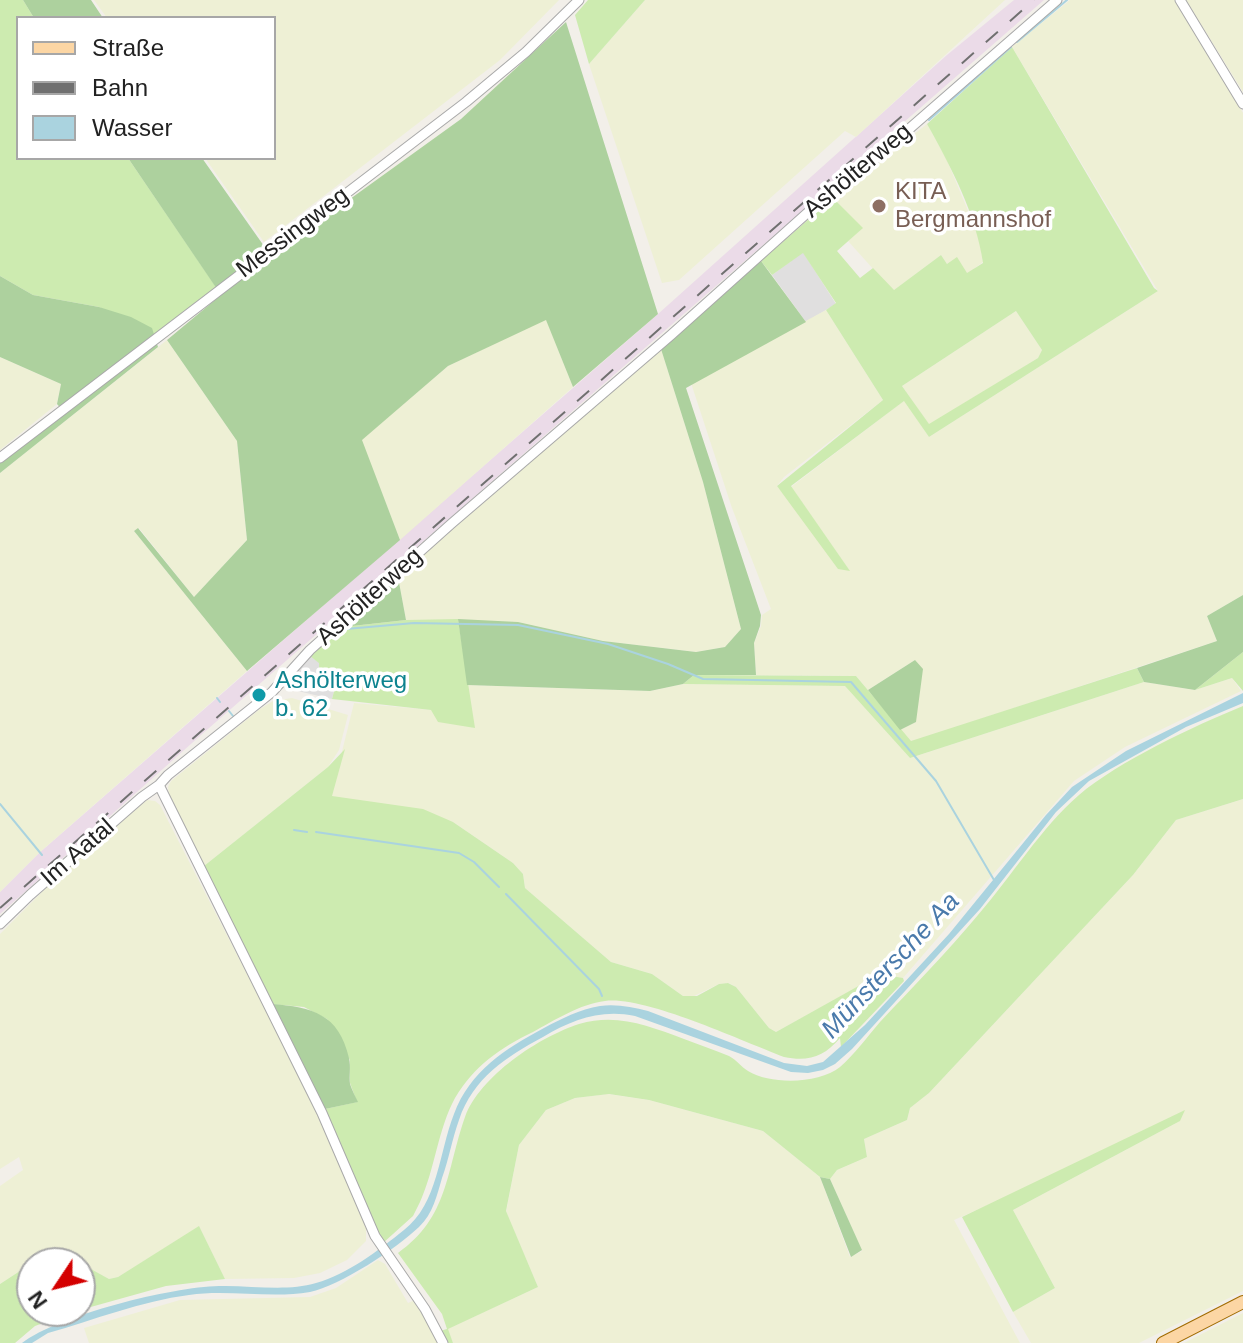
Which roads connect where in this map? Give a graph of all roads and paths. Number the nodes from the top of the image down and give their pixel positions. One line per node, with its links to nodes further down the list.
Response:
1 (579, 0): 5 (street, Messingweg)
2 (1057, 0): 6 (street, Ashölterweg)
3 (1180, 0): 4 (street)
4 (1243, 104)
5 (0, 458)
6 (159, 785): 7 (street, Im Aatal); 9 (street)
7 (0, 924)
8 (1243, 1302): 10 (main road)
9 (443, 1343)
10 (1163, 1343)

